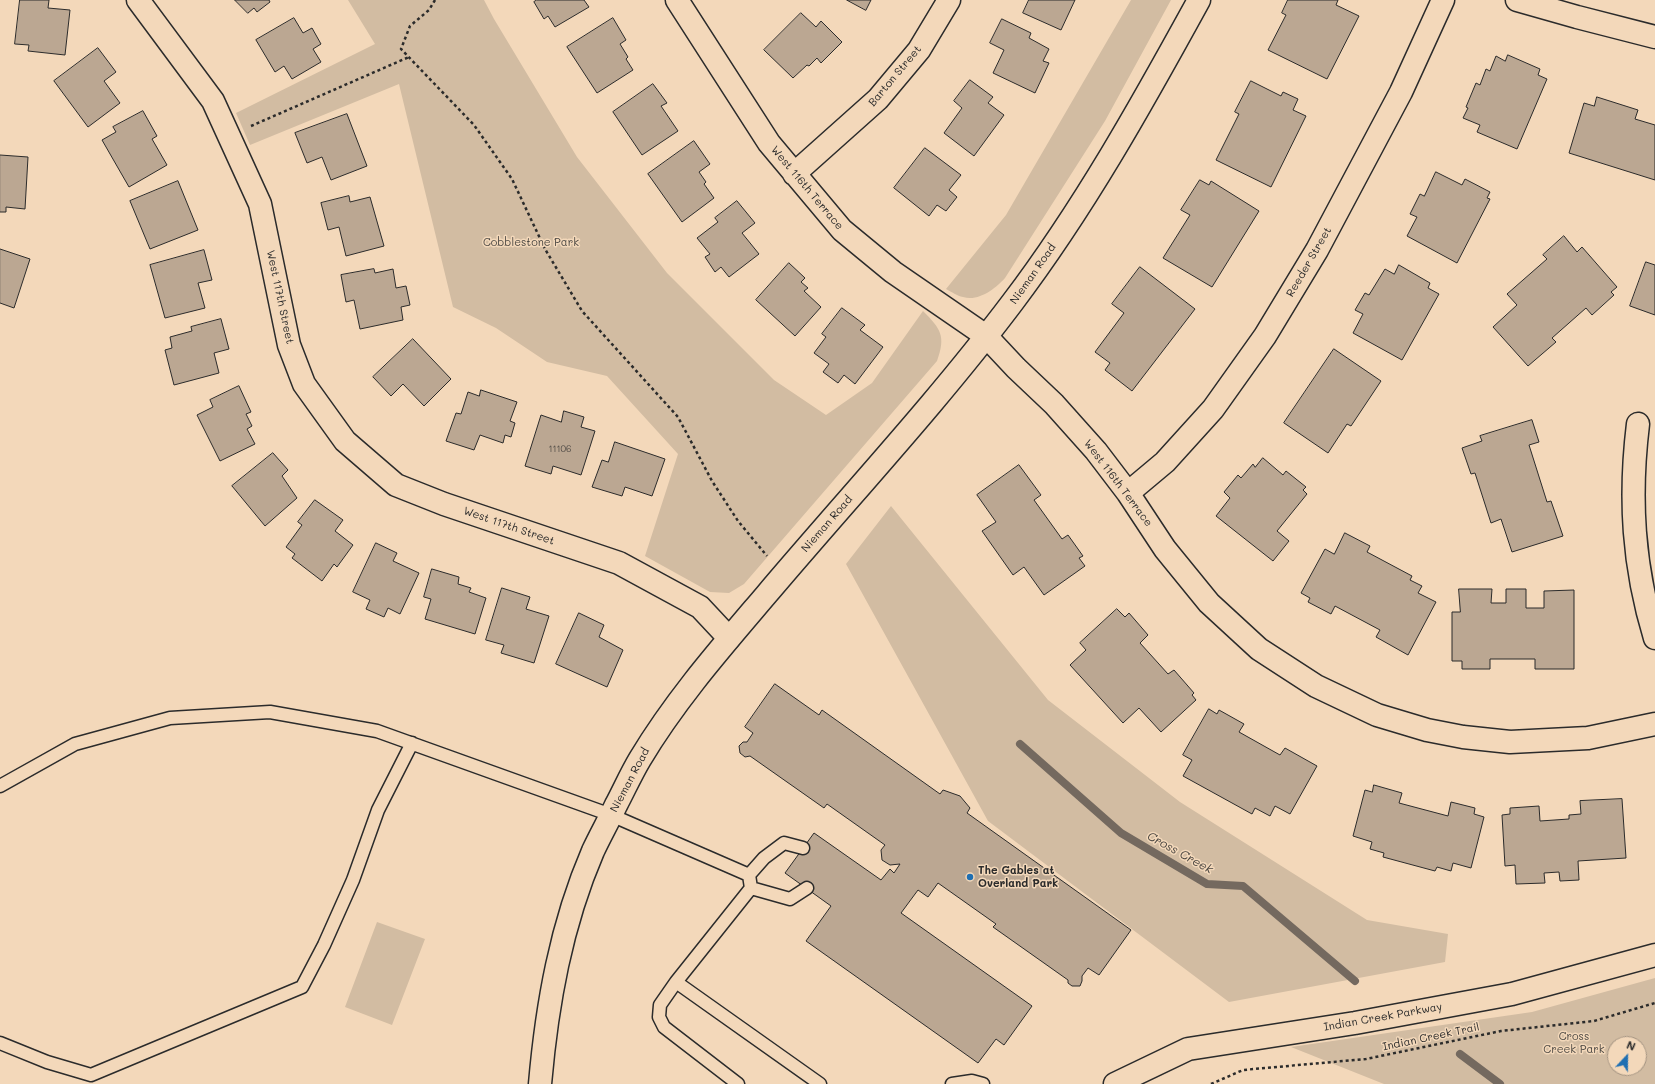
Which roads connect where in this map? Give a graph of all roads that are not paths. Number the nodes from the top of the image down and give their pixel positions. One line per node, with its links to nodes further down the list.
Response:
1 (138, 0): 12 (street, West 117th Street)
2 (676, 0): 8 (street, West 116th Terrace)
3 (949, 0): 8 (street, Barton Street)
4 (1199, 0): 9 (street, Nieman Road)
5 (1444, 0): 11 (street, Reeder Street)
6 (1517, 0): 7 (street)
7 (1655, 37)
8 (794, 174): 9 (street, West 116th Terrace)
9 (986, 336): 11 (street, West 116th Terrace); 12 (street, Nieman Road)
10 (1638, 424): 13 (street)
11 (1128, 493): 14 (street, West 116th Terrace)
12 (729, 638): 17 (street, Nieman Road)
13 (1655, 638)
14 (1655, 724)
15 (412, 743): 16 (lane); 17 (lane); 24 (lane)
16 (0, 786)
17 (611, 815): 19 (lane); 25 (street, Nieman Road)
18 (803, 848): 19 (lane)
19 (749, 875): 20 (lane)
20 (751, 888): 21 (lane); 23 (lane)
21 (807, 888)
22 (1655, 955): 30 (street, Indian Creek Parkway)
23 (676, 982): 26 (lane); 27 (lane)
24 (0, 1043)
25 (540, 1084)
26 (738, 1084)
27 (820, 1084)
28 (952, 1084): 29 (lane)
29 (983, 1084)
30 (1115, 1084)

